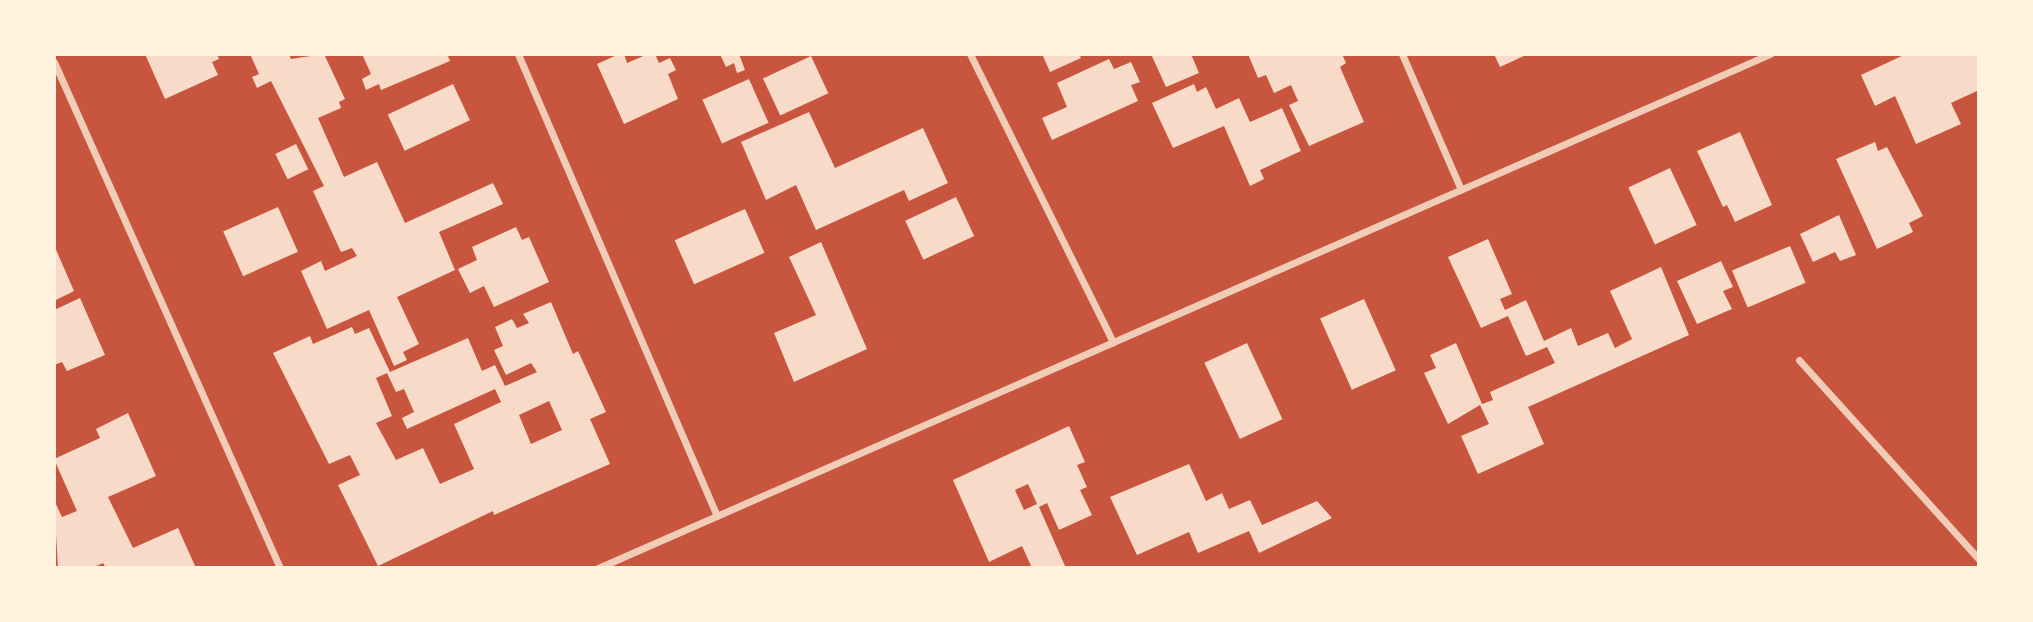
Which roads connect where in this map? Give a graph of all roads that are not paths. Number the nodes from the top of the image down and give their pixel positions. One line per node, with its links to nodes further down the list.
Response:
1 (518, 54): 9 (street)
2 (970, 54): 7 (street)
3 (1402, 54): 6 (street)
4 (1770, 54): 6 (street)
5 (54, 62): 11 (street)
6 (1461, 190): 7 (street)
7 (1113, 342): 9 (street)
8 (1799, 360): 10 (street)
9 (717, 516): 12 (street)
10 (1979, 559)
11 (280, 568)
12 (598, 568)

